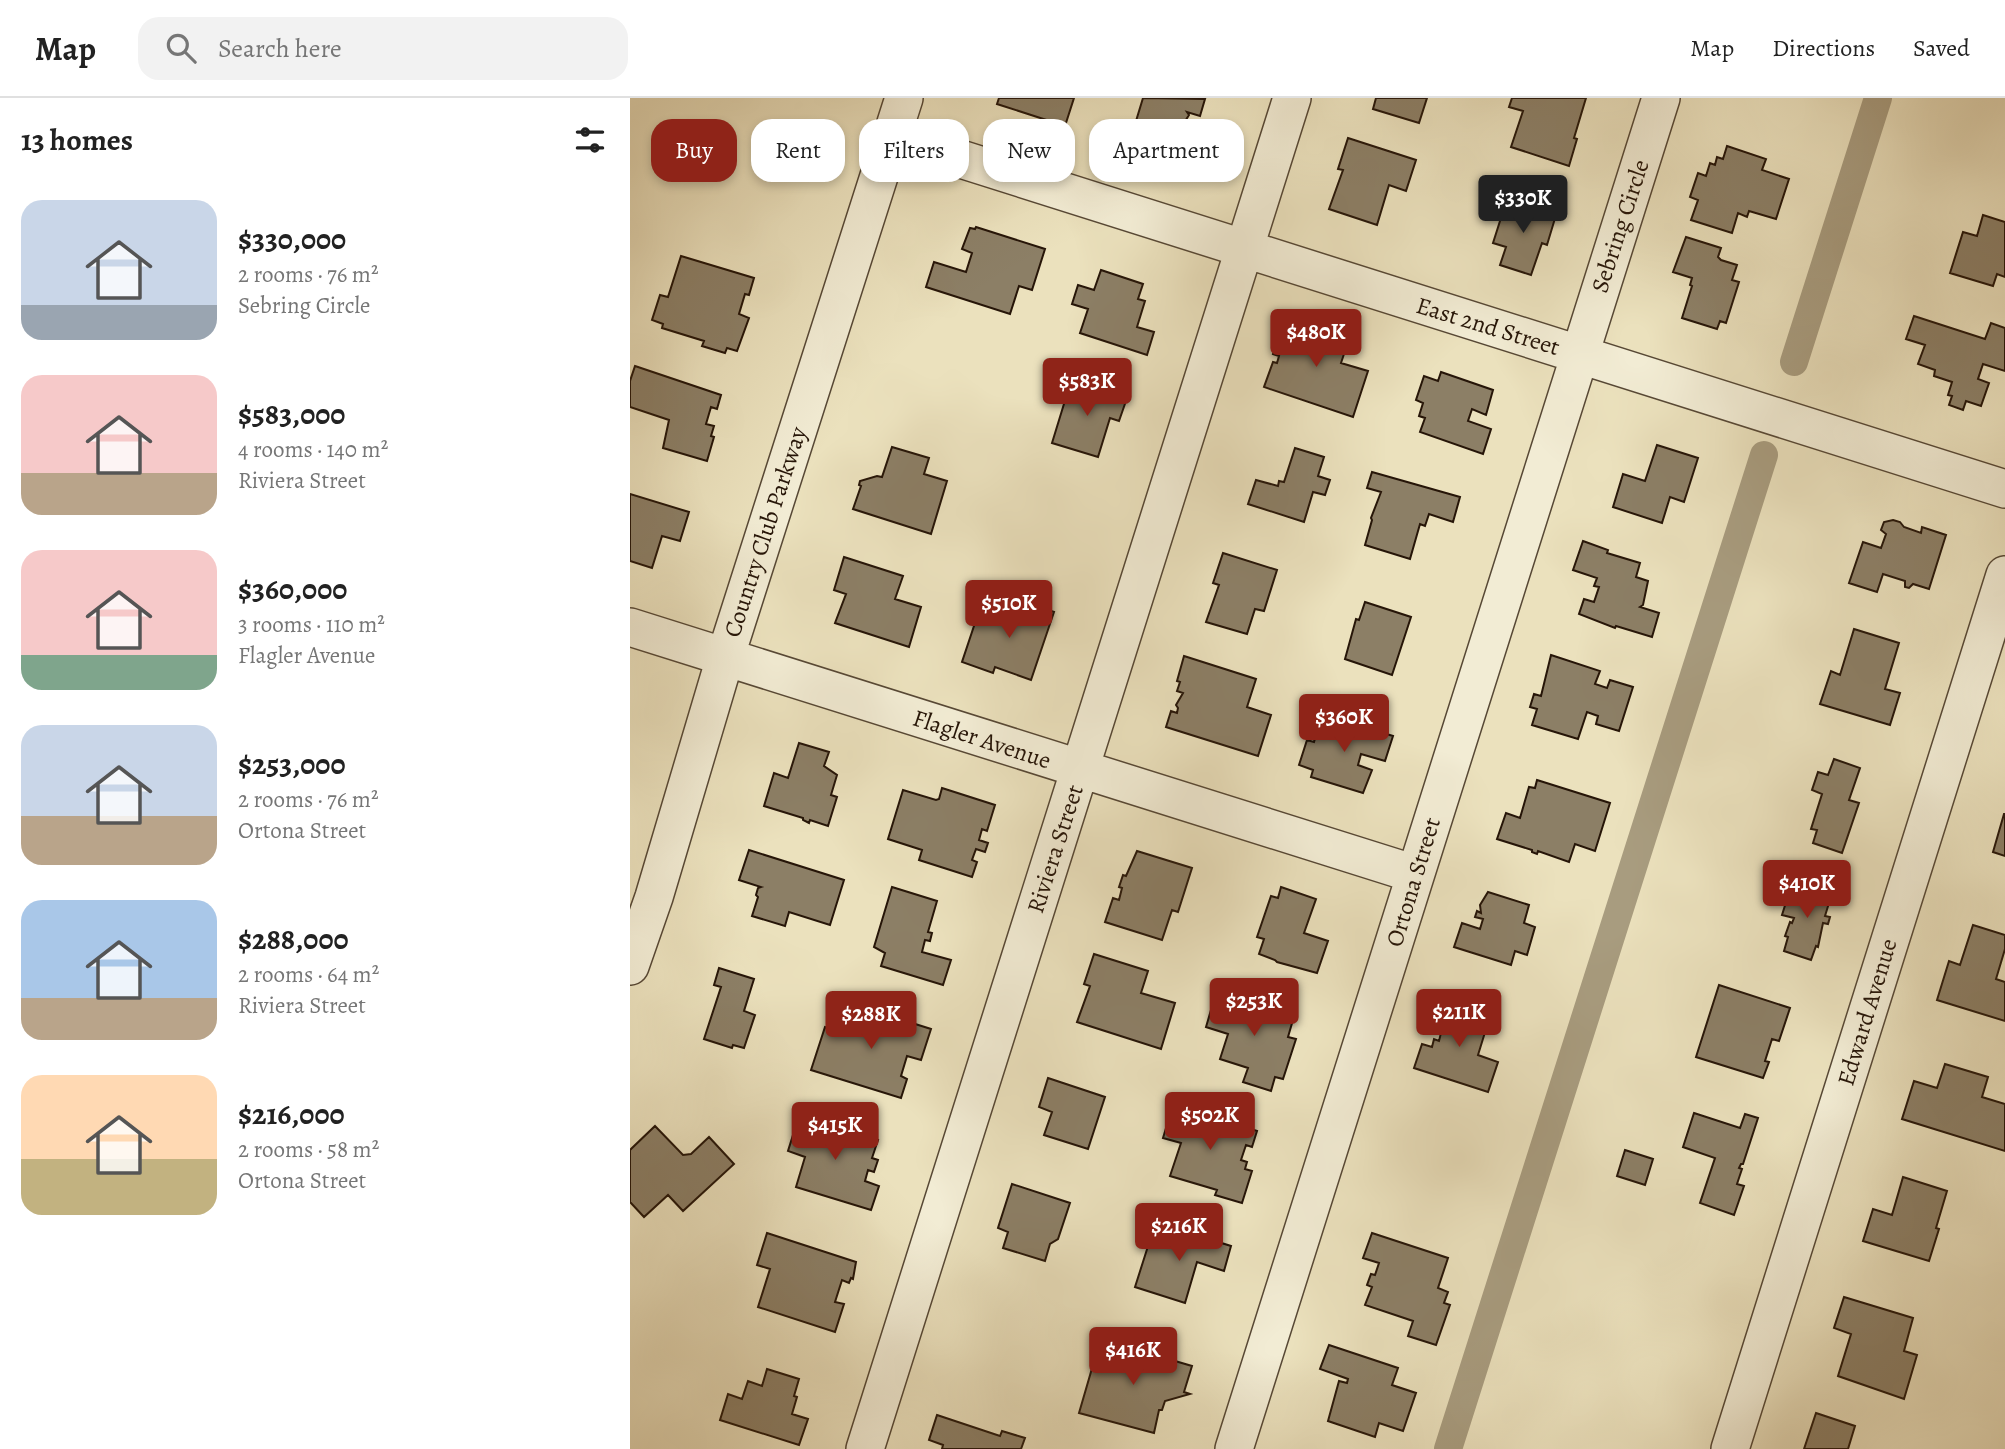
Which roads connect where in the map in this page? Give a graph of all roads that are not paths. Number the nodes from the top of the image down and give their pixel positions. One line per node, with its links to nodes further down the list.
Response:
1 (904, 98): 4 (street, Country Club Parkway)
2 (1293, 98): 7 (street)
3 (1661, 98): 8 (street, Sebring Circle)
4 (897, 119)
5 (969, 161): 7 (street, East 2nd Street)
6 (876, 182): 12 (street, Country Club Parkway)
7 (1244, 249): 8 (street, East 2nd Street); 13 (street, Riviera Street)
8 (1579, 354): 9 (street, East 2nd Street); 14 (street, Ortona Street)
9 (2005, 489)
10 (2005, 575): 18 (street, Edward Avenue)
11 (630, 627): 12 (street, Flagler Avenue)
12 (725, 658): 13 (street, Flagler Avenue); 15 (street, Country Club Parkway)
13 (1081, 771): 14 (street, Flagler Avenue); 16 (street, Riviera Street)
14 (1415, 874): 17 (street, Ortona Street)
15 (630, 966)
16 (865, 1449)
17 (1234, 1449)
18 (1730, 1449)

